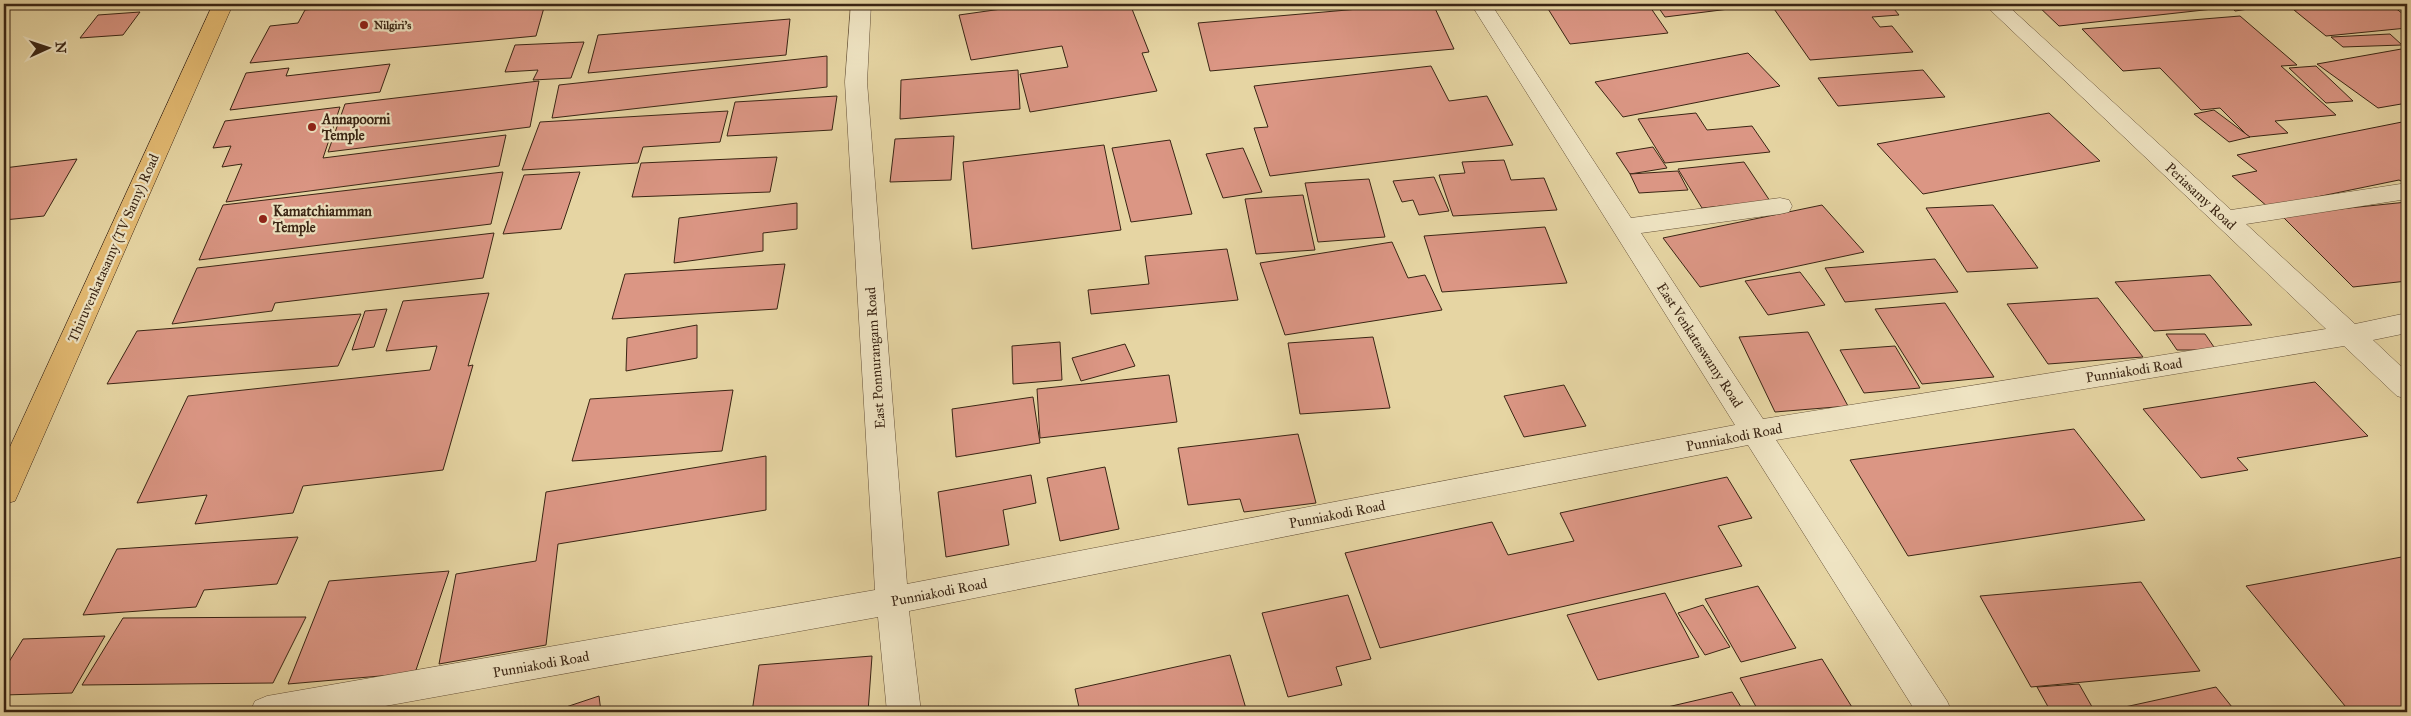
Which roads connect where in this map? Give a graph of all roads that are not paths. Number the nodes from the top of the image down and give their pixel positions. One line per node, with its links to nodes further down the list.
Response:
1 (223, 4): 13 (main road, Thiruvenkatasamy (TV Samy) Road)
2 (861, 4): 14 (street, East Ponnurangam Road)
3 (1481, 4): 8 (street, East Venkataswamy Road)
4 (1994, 4): 7 (street, Periasamy Road)
5 (2407, 191): 7 (street)
6 (1780, 206): 8 (street)
7 (2225, 219): 10 (street, Periasamy Road)
8 (1624, 227): 12 (street, East Venkataswamy Road)
9 (2407, 324): 10 (street, Punniakodi Road)
10 (2350, 335): 11 (street, Periasamy Road); 12 (street, Punniakodi Road)
11 (2407, 388)
12 (1756, 432): 14 (street, Punniakodi Road); 17 (street, East Venkataswamy Road)
13 (4, 492)
14 (892, 601): 15 (street, Punniakodi Road); 16 (street, East Ponnurangam Road)
15 (267, 712)
16 (904, 712)
17 (1935, 712)

